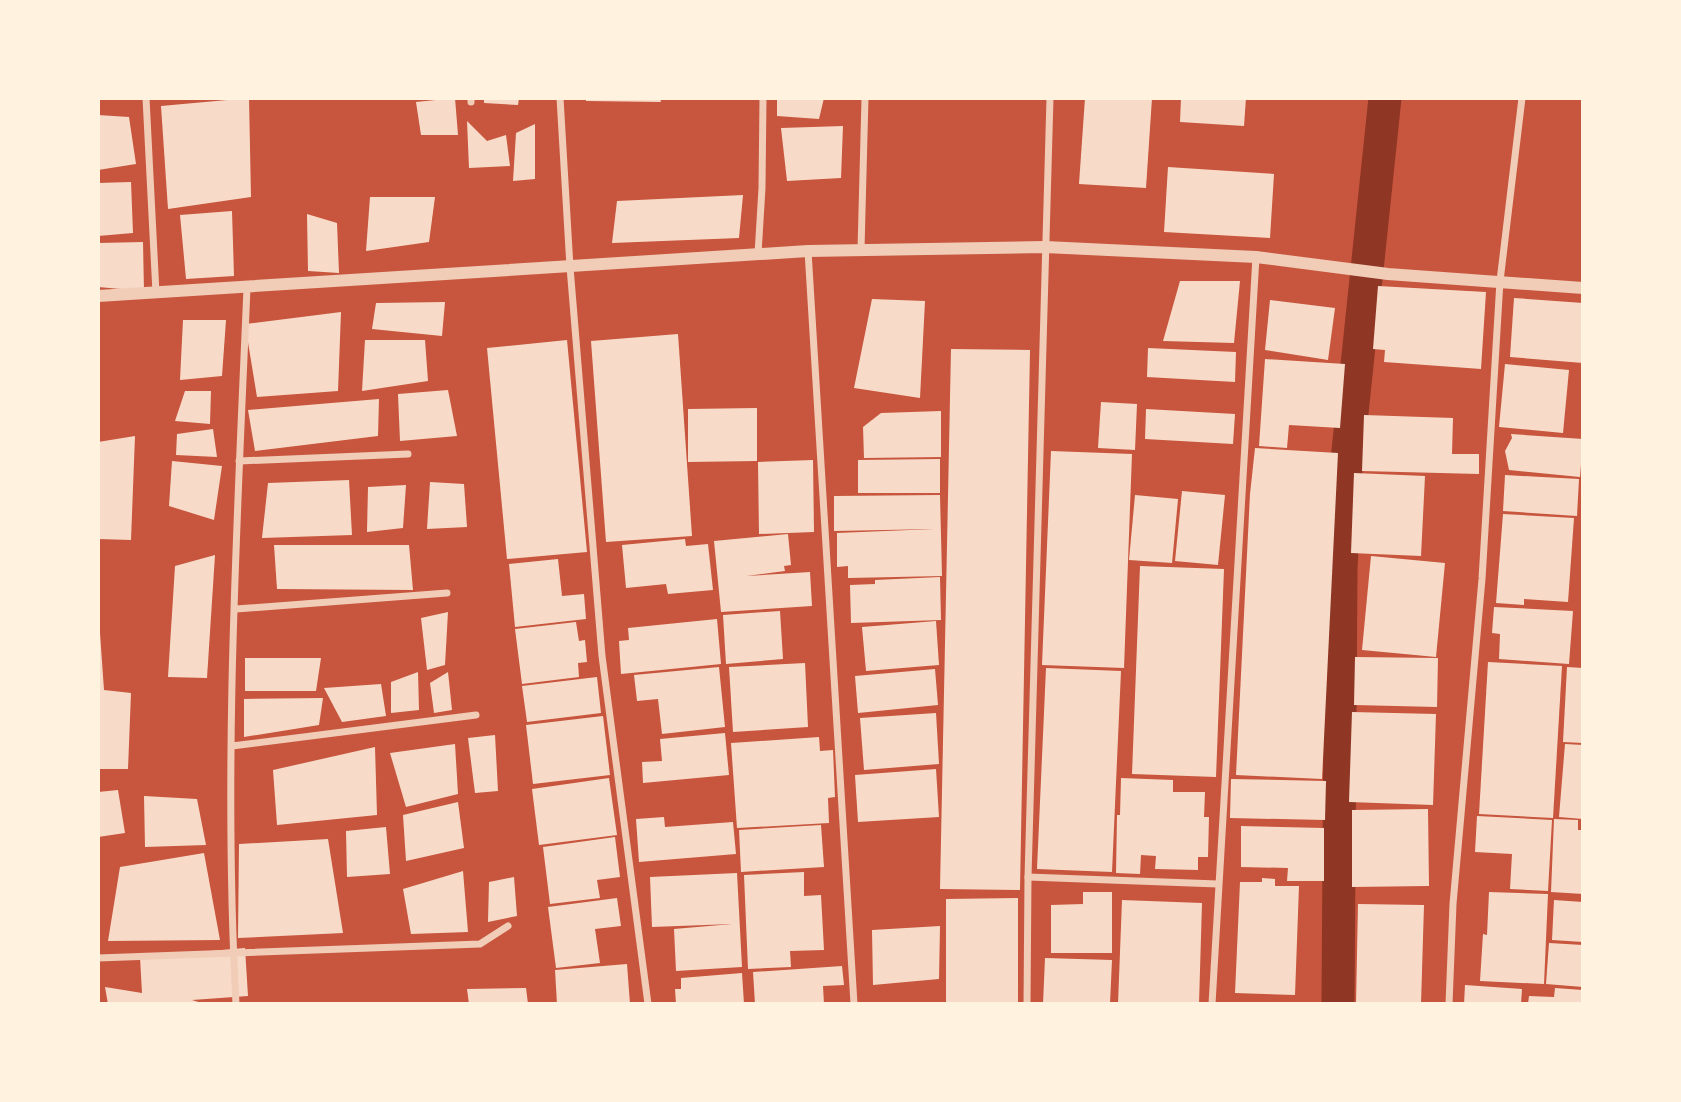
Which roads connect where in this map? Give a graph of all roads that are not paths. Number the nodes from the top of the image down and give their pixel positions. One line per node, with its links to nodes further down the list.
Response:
1 (146, 98): 16 (street)
2 (560, 98): 12 (street)
3 (763, 98): 10 (street)
4 (865, 98): 8 (street)
5 (1050, 98): 7 (street)
6 (1522, 98): 13 (street)
7 (1045, 247): 8 (street); 11 (street); 24 (street)
8 (860, 249): 9 (street)
9 (808, 251): 10 (street); 31 (street)
10 (758, 254): 12 (street)
11 (1256, 257): 13 (street); 25 (street)
12 (570, 267): 14 (street); 30 (street)
13 (1500, 281): 15 (street); 34 (street)
14 (247, 288): 16 (street); 19 (street)
15 (1583, 288)
16 (156, 293): 17 (street)
17 (98, 296)
18 (408, 454): 19 (street)
19 (239, 461): 21 (street)
20 (447, 593): 21 (street)
21 (236, 609): 23 (street)
22 (476, 715): 23 (street)
23 (232, 746): 27 (street)
24 (1028, 877): 25 (street); 32 (street)
25 (1218, 884): 33 (street)
26 (508, 926): 27 (street)
27 (234, 955): 28 (street); 29 (street)
28 (98, 958)
29 (236, 1004)
30 (648, 1004)
31 (854, 1004)
32 (1027, 1004)
33 (1212, 1004)
34 (1449, 1004)

